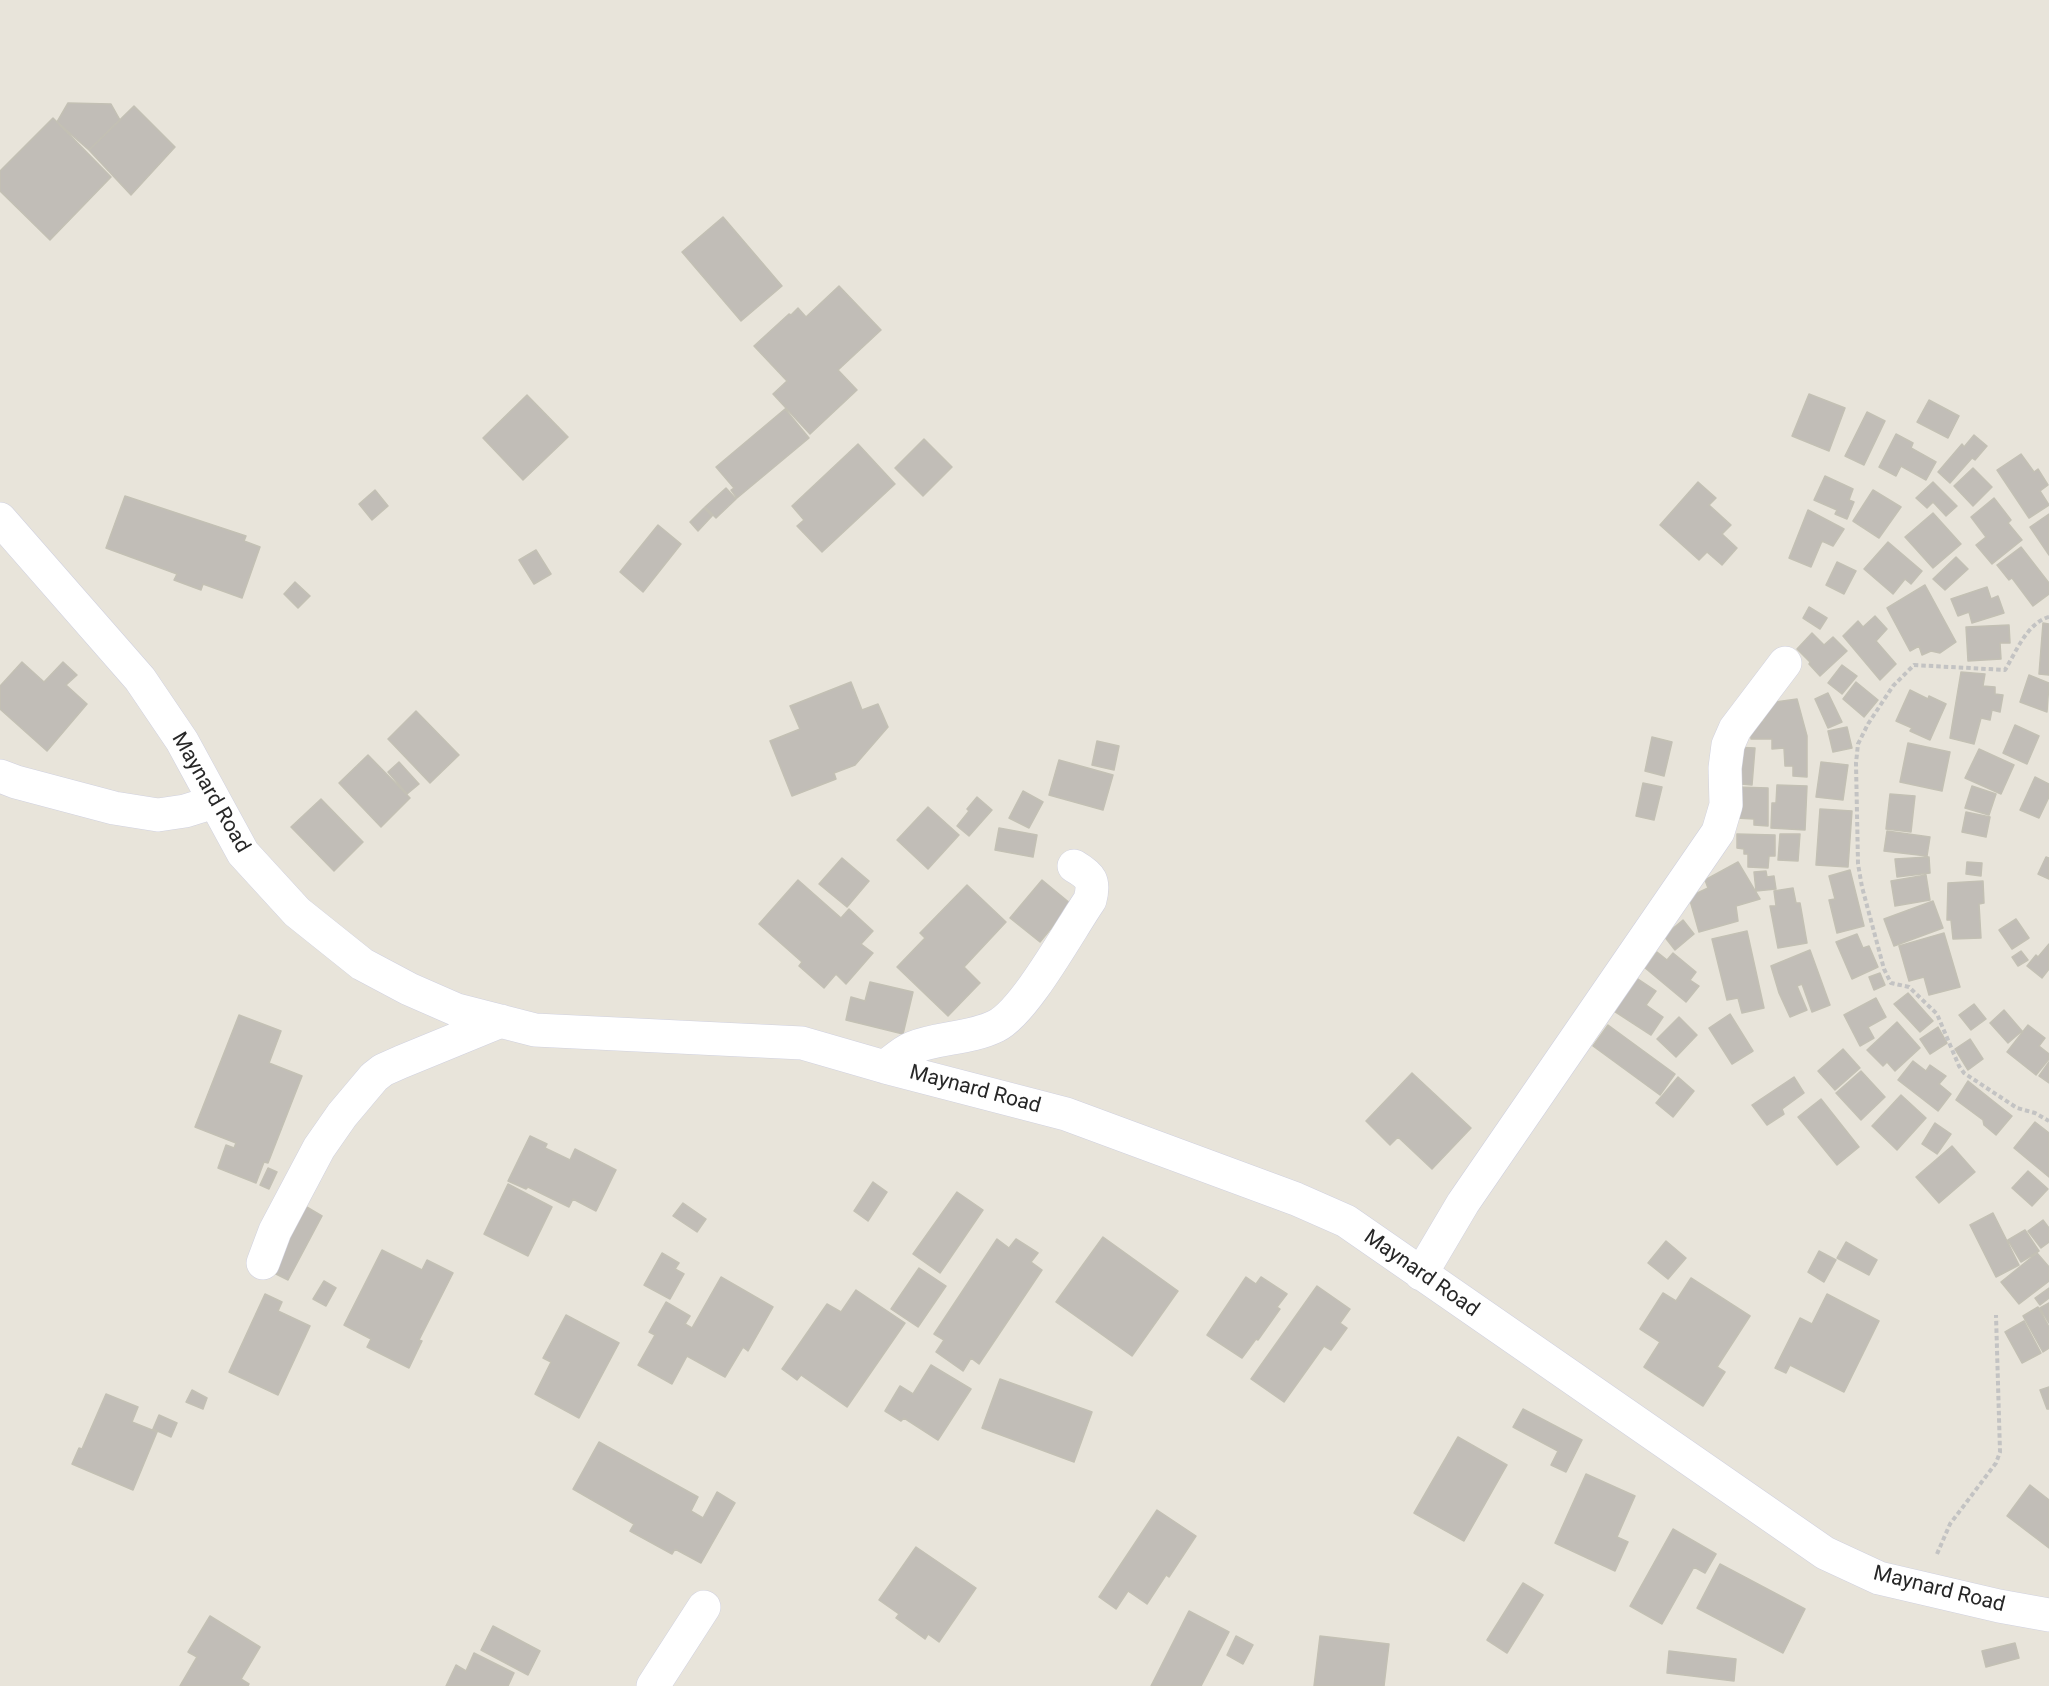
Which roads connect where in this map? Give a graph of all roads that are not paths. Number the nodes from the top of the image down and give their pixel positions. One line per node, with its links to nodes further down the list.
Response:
1 (0, 519): 4 (street, Maynard Road)
2 (1785, 663): 9 (street)
3 (0, 776): 4 (street)
4 (214, 802): 6 (street, Maynard Road)
5 (1074, 866): 7 (street)
6 (501, 1021): 7 (street, Maynard Road); 8 (street)
7 (885, 1067): 9 (street, Maynard Road)
8 (263, 1263)
9 (1421, 1274): 11 (street, Maynard Road)
10 (704, 1607): 12 (street)
11 (2049, 1615)
12 (653, 1686)

